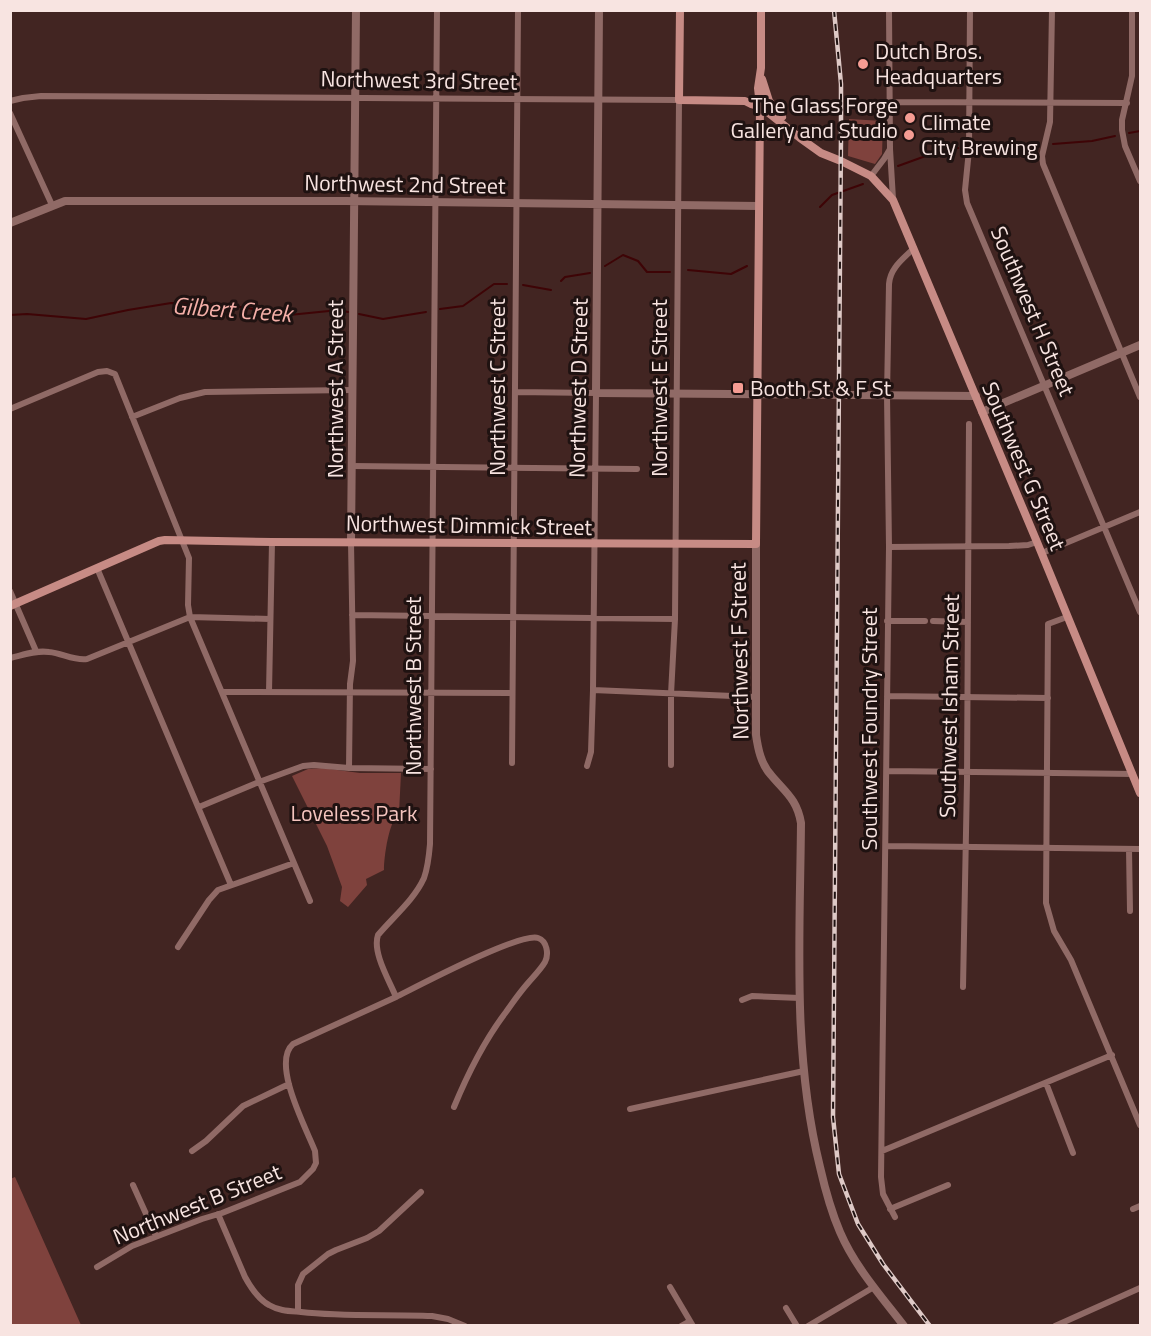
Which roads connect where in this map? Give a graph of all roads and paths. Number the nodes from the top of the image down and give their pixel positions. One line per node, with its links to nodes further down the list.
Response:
1 (356, 10): 13 (street, Northwest A Street)
2 (437, 10): 14 (street, Northwest B Street)
3 (518, 10): 15 (street, Northwest C Street)
4 (599, 10): 18 (street, Northwest D Street)
5 (680, 10): 16 (main road, Northwest E Street)
6 (760, 10): 11 (main road, Northwest F Street)
7 (889, 10): 20 (street, Southwest G Street)
8 (970, 10): 21 (street, Southwest H Street)
9 (1052, 10): 22 (street)
10 (1132, 10): 23 (street)
11 (760, 68): 12 (main road, Northwest F Street); 28 (main road, Northwest 3rd Street)
12 (758, 92): 19 (main road); 24 (main road, Northwest F Street)
13 (355, 98): 14 (street, Northwest 3rd Street); 17 (street, Northwest 3rd Street); 33 (street, Northwest A Street)
14 (436, 99): 15 (street, Northwest 3rd Street); 34 (street, Northwest B Street)
15 (517, 100): 18 (street, Northwest 3rd Street); 35 (street, Northwest C Street)
16 (679, 100): 18 (street, Northwest 3rd Street); 19 (main road, Northwest 3rd Street); 38 (street, Northwest E Street)
17 (10, 101)
18 (598, 101): 36 (street, Northwest D Street)
19 (745, 101): 24 (main road, Northwest 3rd Street)
20 (889, 102): 21 (street); 29 (street, Southwest G Street)
21 (970, 103): 22 (street); 44 (street, Southwest H Street)
22 (1051, 103): 23 (street); 43 (street)
23 (1127, 103): 31 (street)
24 (760, 106): 26 (main road, Northwest 3rd Street); 27 (main road, Northwest F Street)
25 (10, 113): 37 (street)
26 (781, 122): 27 (main road); 28 (main road, Northwest 3rd Street)
27 (760, 129): 39 (main road, Northwest F Street)
28 (812, 147): 30 (main road, Northwest 3rd Street)
29 (890, 149): 30 (street); 32 (street, Southwest G Street)
30 (871, 176): 32 (main road, Northwest 3rd Street)
31 (1140, 181)
32 (893, 200): 41 (main road, Southwest G Street)
33 (354, 201): 34 (street, Northwest 2nd Street); 37 (street, Northwest 2nd Street); 45 (street, Northwest A Street)
34 (435, 202): 35 (street, Northwest 2nd Street); 58 (street, Northwest B Street)
35 (516, 203): 36 (street, Northwest 2nd Street); 46 (street, Northwest C Street)
36 (597, 204): 38 (street, Northwest 2nd Street); 47 (street, Northwest D Street)
37 (52, 205): 40 (street, Northwest 2nd Street)
38 (679, 205): 39 (street, Northwest 2nd Street); 48 (street, Northwest E Street)
39 (759, 206): 49 (main road, Northwest F Street)
40 (10, 223)
41 (914, 248): 50 (street, Southwest Foundry Street); 51 (main road, Southwest G Street)
42 (1140, 345): 43 (street)
43 (1122, 353): 44 (street); 52 (street)
44 (1045, 386): 54 (street); 63 (street, Southwest H Street)
45 (353, 390): 55 (street); 57 (street, Northwest A Street)
46 (515, 392): 47 (street); 59 (street, Northwest C Street)
47 (596, 393): 48 (street); 60 (street, Northwest D Street)
48 (677, 394): 49 (street); 71 (street, Northwest E Street)
49 (758, 395): 50 (street); 72 (main road, Northwest F Street)
50 (887, 396): 51 (street); 74 (street, Southwest Foundry Street)
51 (976, 396): 54 (main road, Southwest G Street)
52 (1140, 398)
53 (10, 409): 55 (street)
54 (982, 412): 68 (main road, Southwest G Street)
55 (132, 417): 64 (street)
56 (969, 424): 73 (street, Southwest Isham Street)
57 (352, 466): 58 (street); 66 (street, Northwest A Street)
58 (433, 467): 59 (street); 67 (street, Northwest B Street)
59 (514, 468): 60 (street); 69 (street, Northwest C Street)
60 (595, 469): 61 (street); 70 (street, Northwest D Street)
61 (637, 469)
62 (1140, 512): 63 (street)
63 (1104, 527): 75 (street); 79 (street, Southwest H Street)
64 (182, 541): 65 (main road, Northwest Dimmick Street); 76 (main road, Northwest Dimmick Street); 83 (street)
65 (272, 542): 66 (main road, Northwest Dimmick Street); 86 (street)
66 (351, 542): 67 (main road, Northwest Dimmick Street); 80 (street, Northwest A Street)
67 (432, 542): 69 (main road, Northwest Dimmick Street); 81 (street, Northwest B Street)
68 (1037, 542): 73 (street); 75 (main road, Southwest G Street)
69 (514, 543): 70 (main road, Northwest Dimmick Street); 84 (street, Northwest C Street)
70 (595, 544): 71 (main road, Northwest Dimmick Street); 85 (street, Northwest D Street)
71 (676, 544): 72 (main road, Northwest Dimmick Street); 87 (street, Northwest E Street)
72 (756, 544): 103 (street, Northwest F Street)
73 (969, 547): 74 (street); 91 (street, Southwest Isham Street)
74 (889, 548): 88 (street, Southwest Foundry Street)
75 (1042, 553): 82 (main road, Southwest G Street)
76 (97, 568): 78 (main road, Northwest Dimmick Street); 92 (street)
77 (10, 591): 78 (street)
78 (13, 604): 93 (street)
79 (1140, 612)
80 (352, 615): 81 (street); 98 (street, Northwest A Street)
81 (432, 616): 84 (street); 99 (street, Northwest B Street)
82 (1067, 616): 105 (street); 114 (main road, Southwest G Street)
83 (190, 617): 86 (street); 92 (street); 96 (street)
84 (513, 617): 85 (street); 100 (street, Northwest C Street)
85 (594, 618): 87 (street); 95 (street, Northwest D Street)
86 (270, 619): 97 (street)
87 (675, 619): 101 (street, Northwest E Street)
88 (887, 621): 89 (street); 102 (street, Southwest Foundry Street)
89 (925, 621)
90 (933, 621): 91 (street)
91 (968, 622): 104 (street, Southwest Isham Street)
92 (129, 642): 93 (street); 117 (street)
93 (36, 651): 94 (street)
94 (10, 658)
95 (593, 690): 101 (street); 108 (street, Northwest D Street)
96 (222, 692): 97 (street); 115 (street)
97 (269, 692): 98 (street)
98 (350, 692): 99 (street); 109 (street, Northwest A Street)
99 (431, 692): 100 (street); 110 (street, Northwest B Street)
100 (512, 693): 106 (street, Northwest C Street)
101 (671, 694): 103 (street); 107 (street, Northwest E Street)
102 (887, 696): 104 (street); 111 (street, Southwest Foundry Street)
103 (756, 697): 130 (street, Northwest F Street)
104 (967, 698): 105 (street); 112 (street, Southwest Isham Street)
105 (1048, 698): 113 (street)
106 (512, 763)
107 (671, 765)
108 (587, 766)
109 (349, 768): 110 (street); 115 (street)
110 (431, 769): 129 (street, Northwest B Street)
111 (887, 771): 112 (street); 118 (street, Southwest Foundry Street)
112 (967, 771): 113 (street); 119 (street, Southwest Isham Street)
113 (1047, 773): 114 (street); 120 (street)
114 (1132, 774): 116 (main road, Southwest G Street)
115 (259, 782): 117 (street); 123 (street)
116 (1140, 793)
117 (199, 807): 124 (street)
118 (886, 846): 119 (street); 140 (street, Southwest Foundry Street)
119 (965, 847): 120 (street); 128 (street, Southwest Isham Street)
120 (1047, 848): 121 (street); 132 (street)
121 (1130, 849): 122 (street); 126 (street)
122 (1140, 849)
123 (294, 863): 124 (street); 125 (street)
124 (231, 885): 127 (street)
125 (310, 901)
126 (1130, 911)
127 (178, 947)
128 (963, 987)
129 (396, 997): 135 (street, Northwest B Street); 136 (street)
130 (800, 998): 131 (street); 133 (street, Northwest F Street)
131 (742, 1000)
132 (1112, 1055): 134 (street); 138 (street)
133 (804, 1071): 137 (street); 151 (street, Northwest F Street)
134 (1046, 1083): 140 (street); 141 (street)
135 (289, 1084): 139 (street); 146 (street, Northwest B Street)
136 (454, 1107)
137 (630, 1109)
138 (1140, 1125)
139 (192, 1151)
140 (882, 1151): 145 (street, Southwest Foundry Street)
141 (1073, 1153)
142 (134, 1185): 148 (street)
143 (948, 1185): 145 (street)
144 (421, 1192): 154 (street)
145 (890, 1209): 147 (street, Southwest Foundry Street)
146 (218, 1214): 148 (street, Northwest B Street); 154 (street)
147 (895, 1217)
148 (156, 1236): 149 (street, Northwest B Street)
149 (97, 1267)
150 (670, 1287): 155 (street)
151 (874, 1287): 159 (street); 160 (street, Northwest F Street)
152 (1140, 1288): 161 (street)
153 (786, 1308): 158 (street)
154 (298, 1311): 156 (street)
155 (691, 1323): 157 (street)
156 (465, 1326)
157 (681, 1326)
158 (797, 1326)
159 (808, 1326)
160 (904, 1326)
161 (1055, 1326)

